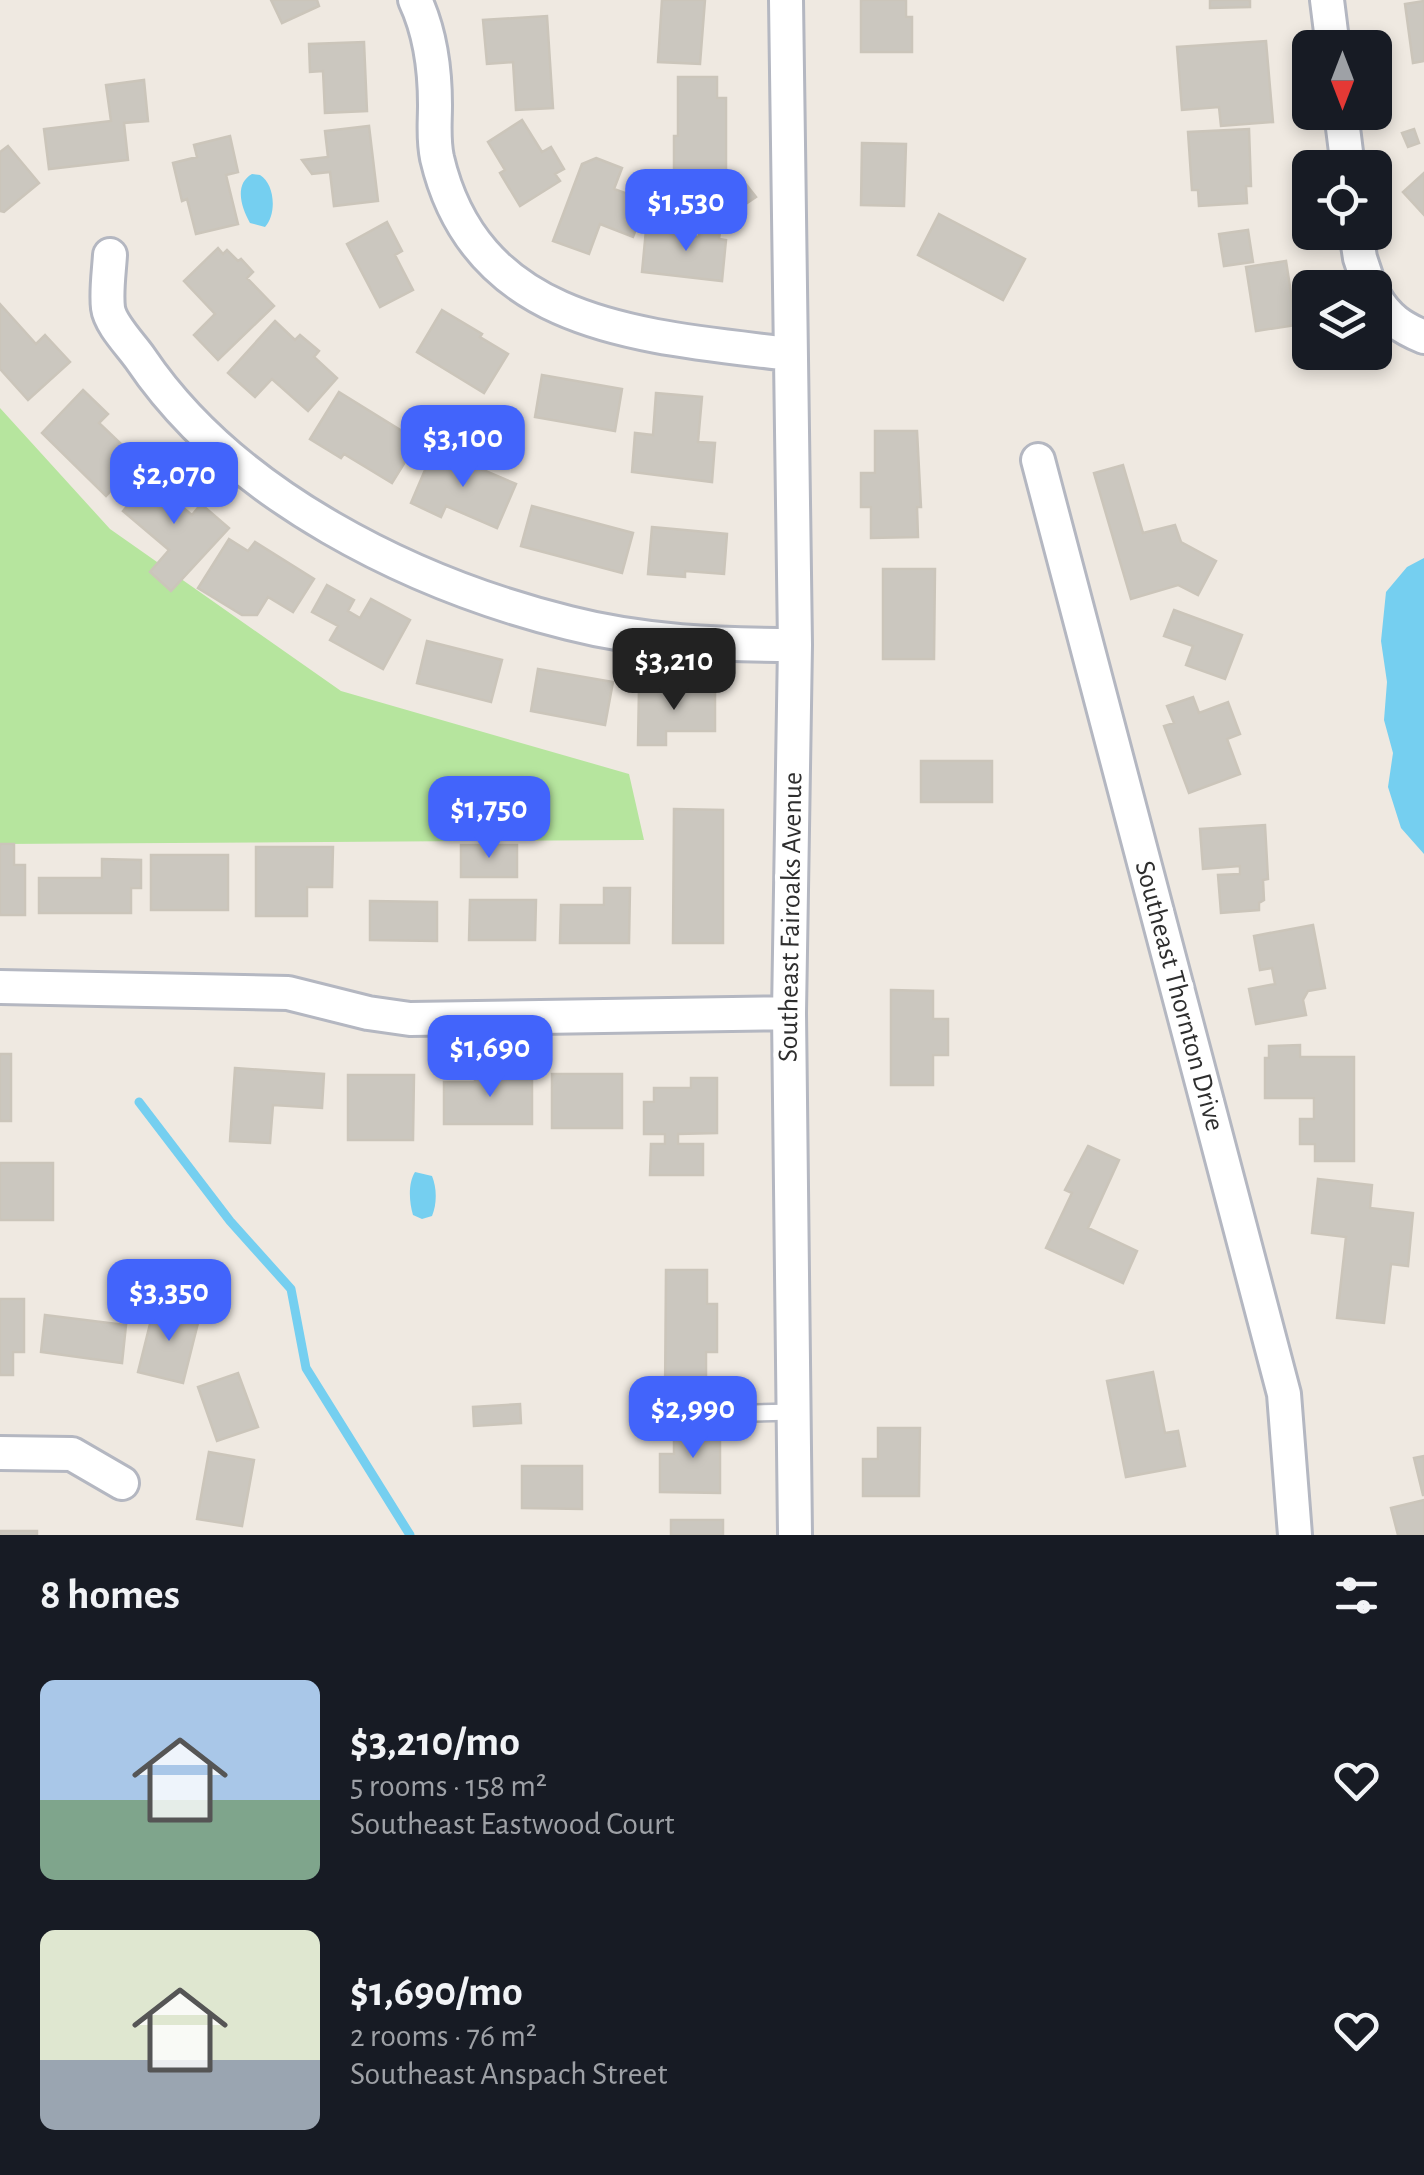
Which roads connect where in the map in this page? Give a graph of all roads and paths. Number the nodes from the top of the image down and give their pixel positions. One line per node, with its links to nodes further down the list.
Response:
1 (415, 0): 8 (street)
2 (786, 0): 8 (street, Southeast Fairoaks Avenue)
3 (1327, 0): 4 (street)
4 (1331, 30)
5 (110, 255): 10 (street)
6 (1392, 319): 7 (street)
7 (1424, 338)
8 (789, 354): 10 (street, Southeast Fairoaks Avenue)
9 (1038, 460): 18 (street, Southeast Thornton Drive)
10 (794, 645): 12 (street, Southeast Fairoaks Avenue)
11 (0, 987): 12 (street)
12 (789, 1013): 13 (street, Southeast Fairoaks Avenue)
13 (794, 1412): 14 (lane); 17 (street, Southeast Fairoaks Avenue)
14 (678, 1415)
15 (0, 1453): 16 (street)
16 (122, 1483)
17 (795, 1535)
18 (1295, 1535)

